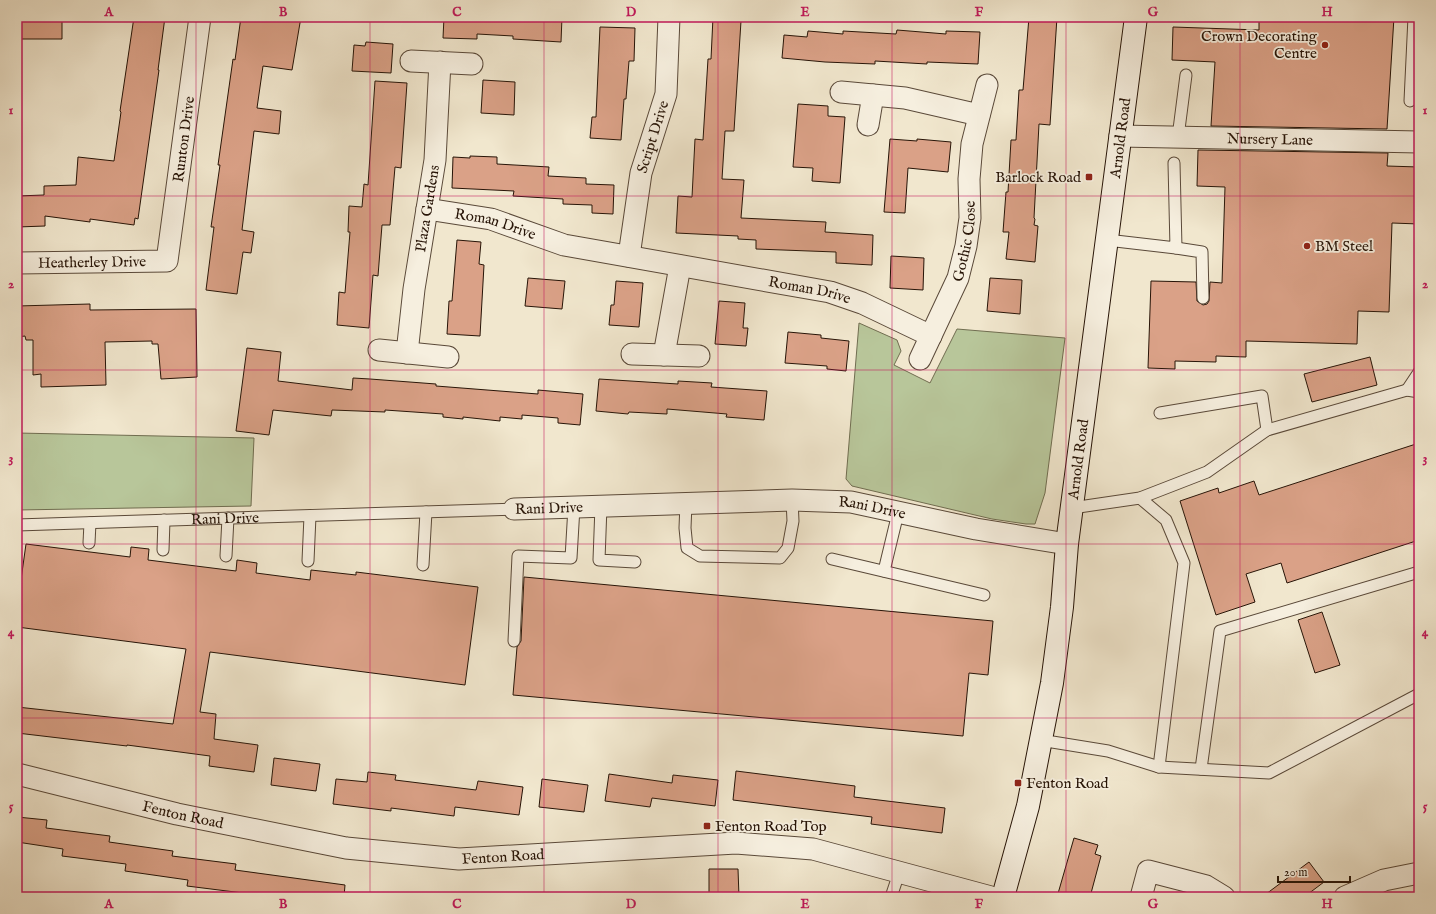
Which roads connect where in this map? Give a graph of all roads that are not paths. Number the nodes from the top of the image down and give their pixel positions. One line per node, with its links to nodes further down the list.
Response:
1 (200, 17): 23 (street, Runton Drive)
2 (669, 17): 22 (street, Script Drive)
3 (1136, 17): 15 (main road, Arnold Road)
4 (1414, 17): 12 (lane)
5 (412, 61): 6 (street)
6 (440, 62): 7 (street); 19 (street, Plaza Gardens)
7 (472, 64)
8 (1186, 75): 16 (lane)
9 (986, 85): 13 (street, Gothic Close)
10 (841, 92): 11 (street)
11 (873, 95): 13 (street); 14 (street)
12 (1410, 101)
13 (979, 115): 27 (street, Gothic Close)
14 (868, 125)
15 (1120, 136): 16 (street, Nursery Lane); 20 (main road, Arnold Road)
16 (1178, 137): 17 (street, Nursery Lane)
17 (1419, 142)
18 (1174, 163): 21 (lane)
19 (427, 209): 22 (street, Roman Drive); 29 (street, Plaza Gardens)
20 (1107, 240): 21 (lane); 45 (main road, Arnold Road)
21 (1176, 248): 26 (lane)
22 (629, 256): 25 (street, Roman Drive)
23 (167, 261): 24 (street, Heatherley Drive)
24 (17, 264)
25 (680, 266): 27 (street, Roman Drive); 31 (street)
26 (1203, 298)
27 (931, 336): 34 (street, Gothic Close)
28 (379, 350): 29 (street)
29 (407, 353): 33 (street)
30 (632, 354): 31 (street)
31 (664, 355): 32 (street)
32 (699, 356)
33 (448, 357)
34 (920, 359)
35 (1419, 372): 36 (lane)
36 (1406, 390): 37 (lane); 39 (lane)
37 (1419, 392)
38 (1160, 413): 39 (lane)
39 (1267, 430): 40 (lane)
40 (1140, 498): 45 (lane); 68 (lane)
41 (792, 500): 42 (street, Rani Drive); 42 (lane); 48 (street, Rani Drive)
42 (686, 503): 43 (street, Rani Drive)
43 (601, 506): 44 (street, Rani Drive); 60 (lane)
44 (574, 507): 46 (street, Rani Drive); 65 (lane)
45 (1072, 508): 55 (main road, Arnold Road)
46 (514, 509): 47 (lane, Rani Drive)
47 (426, 512): 49 (lane, Rani Drive); 61 (lane)
48 (898, 513): 55 (street, Rani Drive); 62 (lane)
49 (310, 516): 50 (lane, Rani Drive); 59 (lane)
50 (228, 518): 51 (lane, Rani Drive); 57 (lane)
51 (164, 520): 52 (lane, Rani Drive); 56 (lane)
52 (90, 523): 53 (lane, Rani Drive); 54 (lane)
53 (22, 525)
54 (89, 543)
55 (1067, 544): 67 (main road, Arnold Road)
56 (163, 550)
57 (226, 556)
58 (832, 559): 62 (lane)
59 (308, 562)
60 (634, 562)
61 (423, 565)
62 (884, 571): 64 (lane)
63 (1419, 572): 69 (lane)
64 (984, 595)
65 (514, 641)
66 (1419, 694): 69 (lane)
67 (1040, 740): 68 (lane); 75 (main road, Arnold Road)
68 (1159, 767): 69 (lane)
69 (1201, 769)
70 (17, 774): 71 (street, Fenton Road)
71 (899, 872): 73 (lane); 74 (street, Fenton Road)
72 (1419, 873): 78 (street)
73 (891, 897)
74 (991, 897)
75 (1003, 897)
76 (1141, 897): 77 (street)
77 (1224, 897)
78 (1345, 897)

